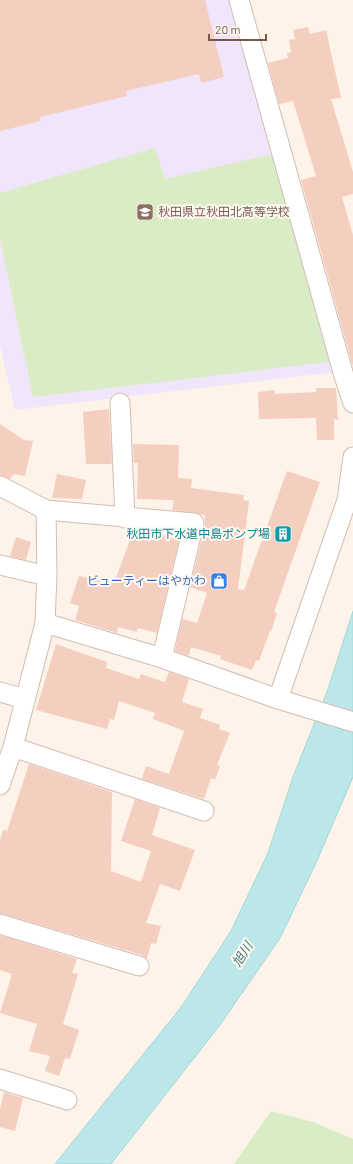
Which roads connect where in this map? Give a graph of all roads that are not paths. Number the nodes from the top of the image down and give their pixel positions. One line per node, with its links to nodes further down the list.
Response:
1 (239, 0): 3 (street)
2 (120, 403): 7 (street)
3 (353, 403)
4 (353, 457): 14 (street)
5 (0, 486): 6 (street)
6 (46, 510): 7 (street); 9 (street)
7 (125, 518): 11 (street)
8 (0, 565): 9 (street)
9 (47, 576): 10 (street)
10 (45, 623): 11 (street); 13 (street)
11 (162, 658): 14 (street)
12 (0, 692): 13 (street)
13 (25, 698): 16 (street)
14 (278, 699): 15 (street)
15 (353, 722)
16 (13, 747): 17 (street); 18 (street)
17 (0, 785)
18 (204, 811)
19 (0, 924): 20 (street)
20 (139, 966)
21 (0, 1079): 22 (street)
22 (67, 1100)

